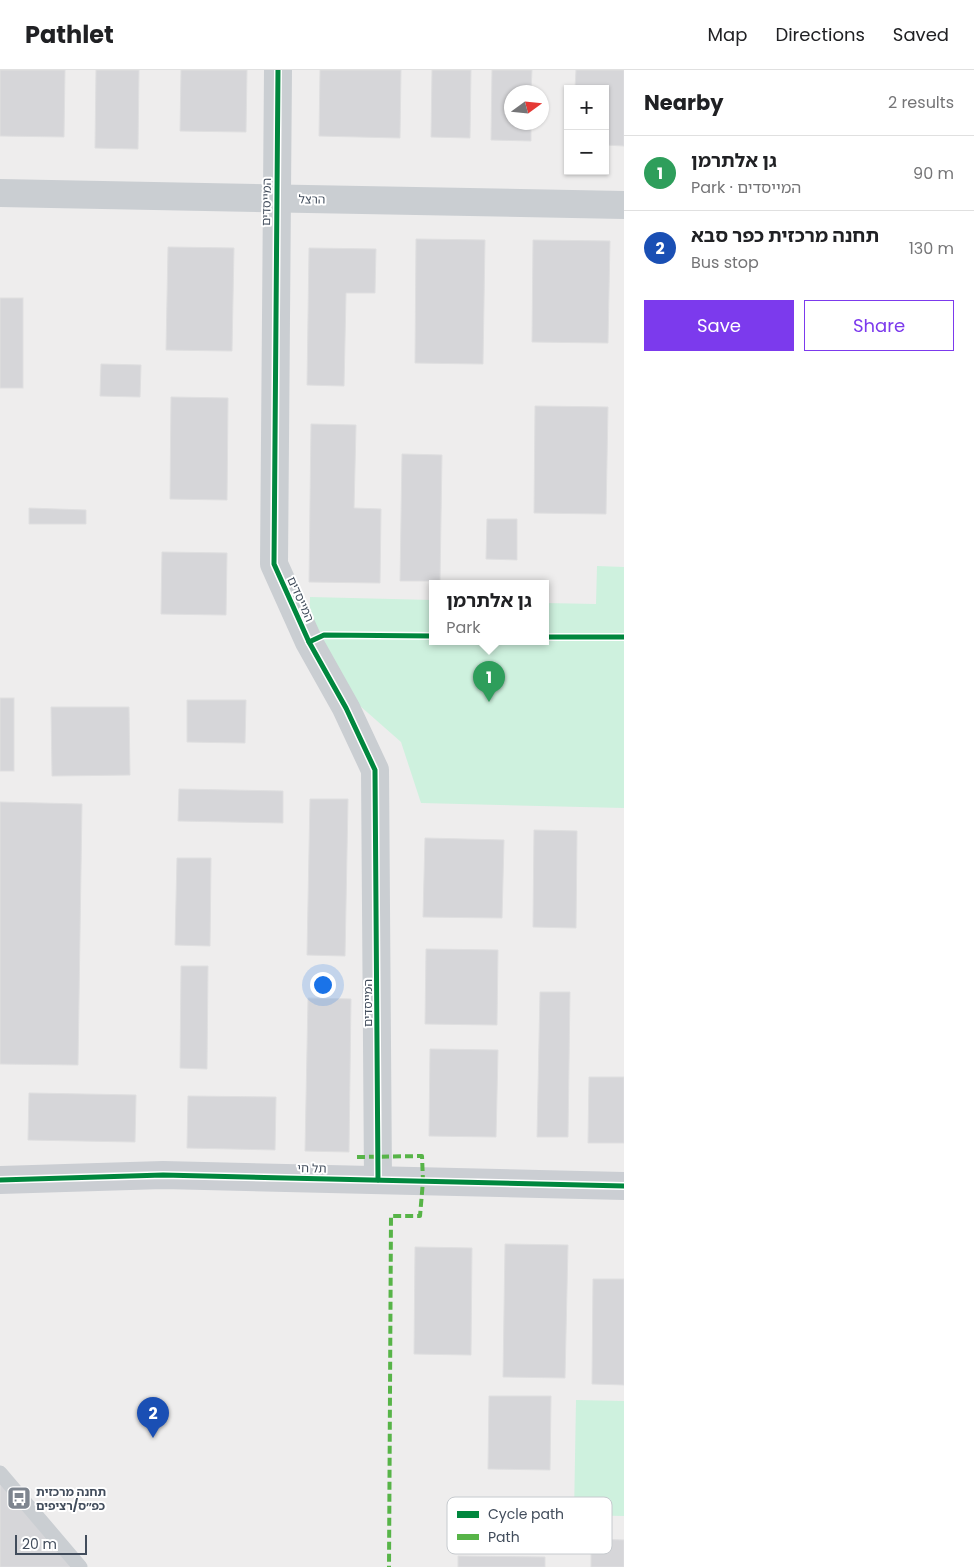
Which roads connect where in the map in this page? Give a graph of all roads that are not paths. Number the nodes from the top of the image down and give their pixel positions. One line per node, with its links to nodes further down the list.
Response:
1 (278, 70): 3 (street, המייסדים)
2 (0, 192): 3 (street, הרצל)
3 (276, 198): 4 (street, הרצל); 6 (street, המייסדים)
4 (624, 205)
5 (0, 1180): 6 (street, תל חי)
6 (378, 1180): 7 (street, תל חי)
7 (624, 1186)
8 (0, 1474): 9 (lane)
9 (80, 1567)

